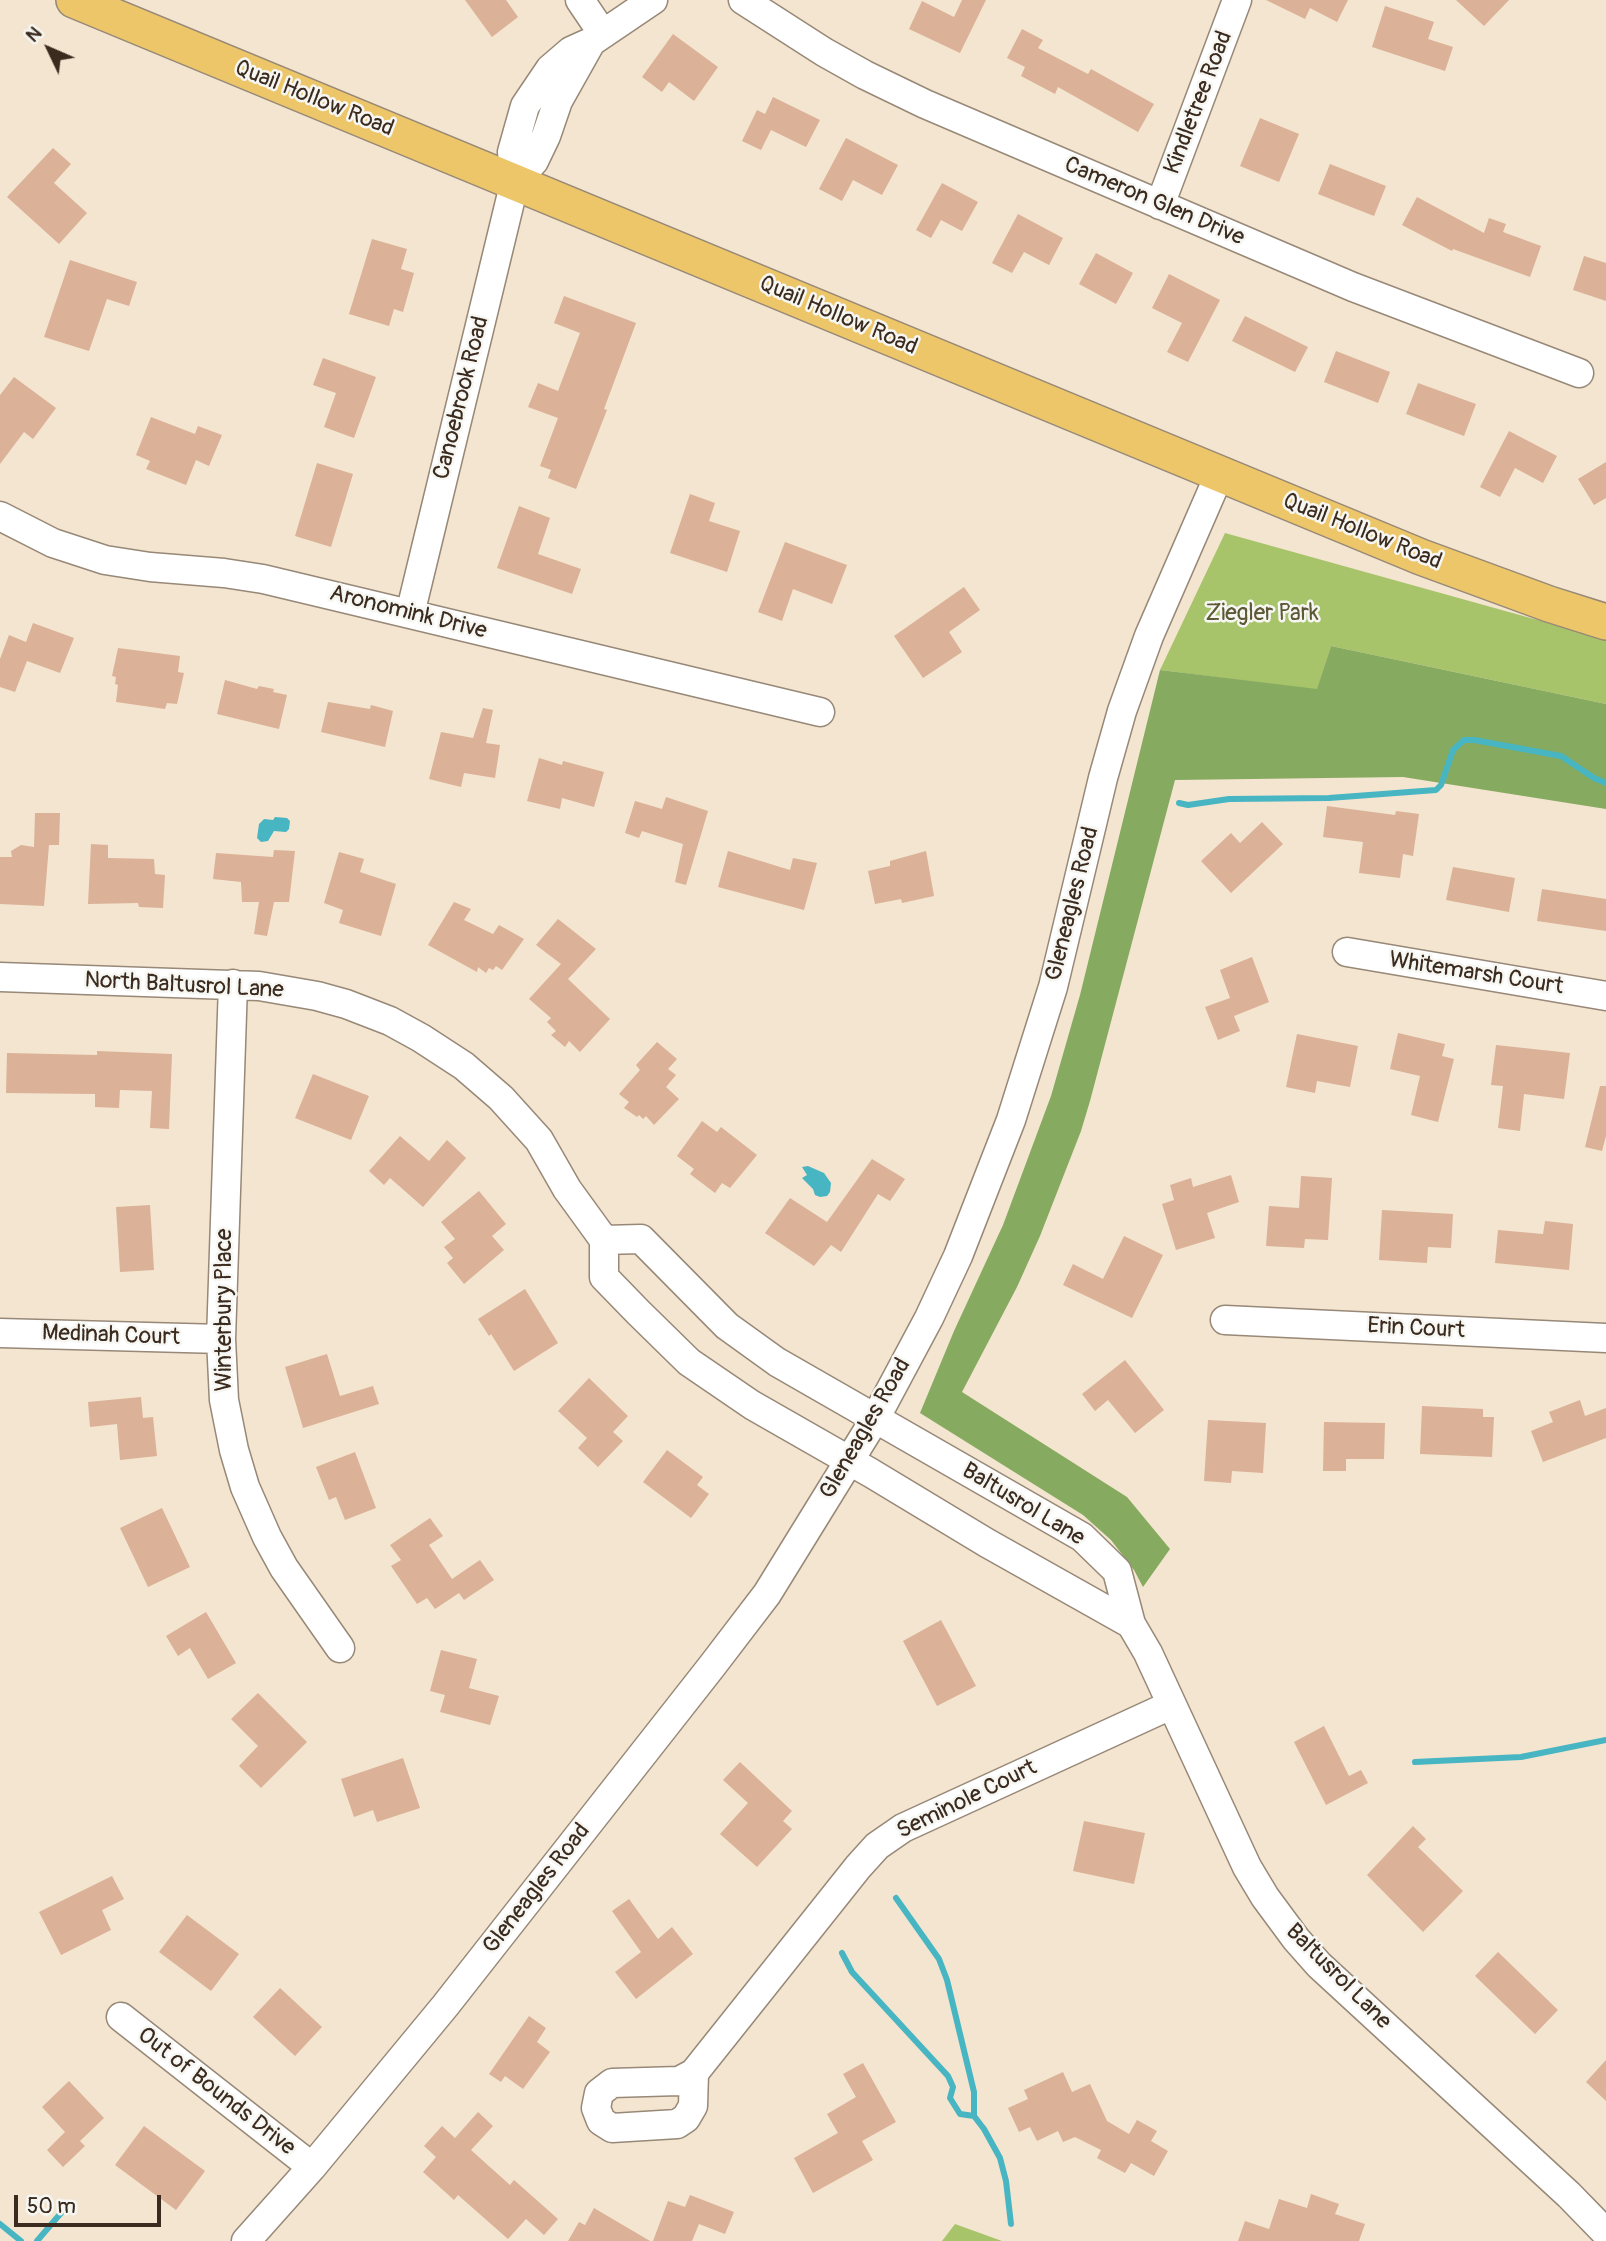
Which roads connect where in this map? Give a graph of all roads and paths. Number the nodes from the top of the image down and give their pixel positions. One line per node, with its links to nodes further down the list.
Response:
1 (74, 0): 7 (main road, Quail Hollow Road)
2 (580, 0): 6 (street)
3 (653, 0): 6 (street, Canoebrook Road)
4 (743, 0): 8 (street, Cameron Glen Drive)
5 (1237, 0): 8 (street, Kindletree Road)
6 (597, 38): 7 (street, Canoebrook Road)
7 (515, 181): 10 (main road, Quail Hollow Road); 12 (street, Canoebrook Road)
8 (1160, 205): 9 (street, Cameron Glen Drive)
9 (1579, 373)
10 (1220, 473): 13 (main road, Quail Hollow Road); 24 (street, Gleneagles Road)
11 (0, 516): 12 (street, Aronomink Drive)
12 (410, 614): 14 (street, Aronomink Drive)
13 (1606, 622)
14 (820, 712)
15 (1347, 952): 18 (street, Whitemarsh Court)
16 (0, 976): 17 (street, North Baltusrol Lane)
17 (233, 984): 19 (street, North Baltusrol Lane); 23 (street, Winterbury Place)
18 (1606, 996)
19 (604, 1240): 24 (street); 25 (street)
20 (1225, 1320): 22 (street, Erin Court)
21 (0, 1333): 23 (street, Medinah Court)
22 (1606, 1338)
23 (221, 1339): 27 (street, Winterbury Place)
24 (875, 1419): 25 (street, Gleneagles Road); 26 (street, Baltusrol Lane)
25 (849, 1461): 26 (street); 31 (street, Gleneagles Road)
26 (1131, 1624): 28 (street, Baltusrol Lane)
27 (341, 1648)
28 (1171, 1705): 30 (street, Seminole Court); 32 (street, Baltusrol Lane)
29 (121, 2017): 31 (street, Out of Bounds Drive)
30 (694, 2073)
31 (312, 2167): 33 (street, Gleneagles Road)
32 (1606, 2233)
33 (247, 2241)

